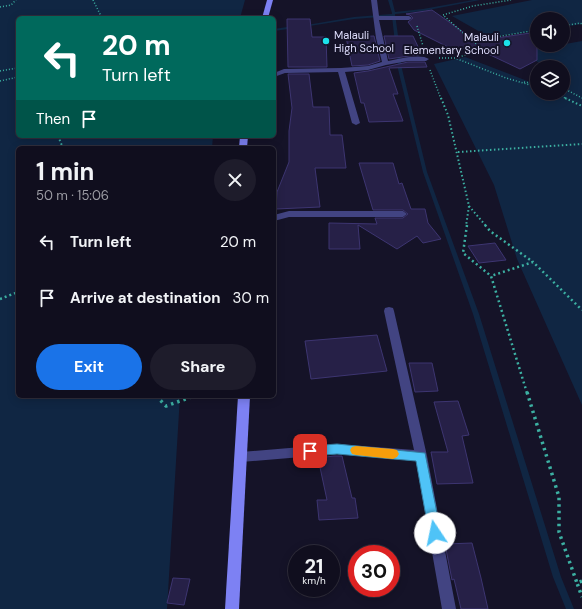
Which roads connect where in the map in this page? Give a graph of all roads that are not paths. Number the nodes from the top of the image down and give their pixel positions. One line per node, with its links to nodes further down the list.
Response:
1 (270, 0): 3 (street)
2 (374, 0): 4 (street)
3 (266, 16)
4 (377, 16): 5 (street); 7 (street)
5 (409, 18)
6 (426, 59): 7 (street)
7 (385, 63): 8 (street)
8 (341, 70): 9 (street); 10 (street)
9 (276, 74)
10 (356, 123)
11 (403, 214): 12 (street)
12 (276, 217)
13 (389, 311): 15 (street)
14 (244, 398): 16 (street)
15 (421, 456): 16 (street); 18 (street)
16 (241, 457): 17 (street)
17 (232, 609)
18 (449, 609)

